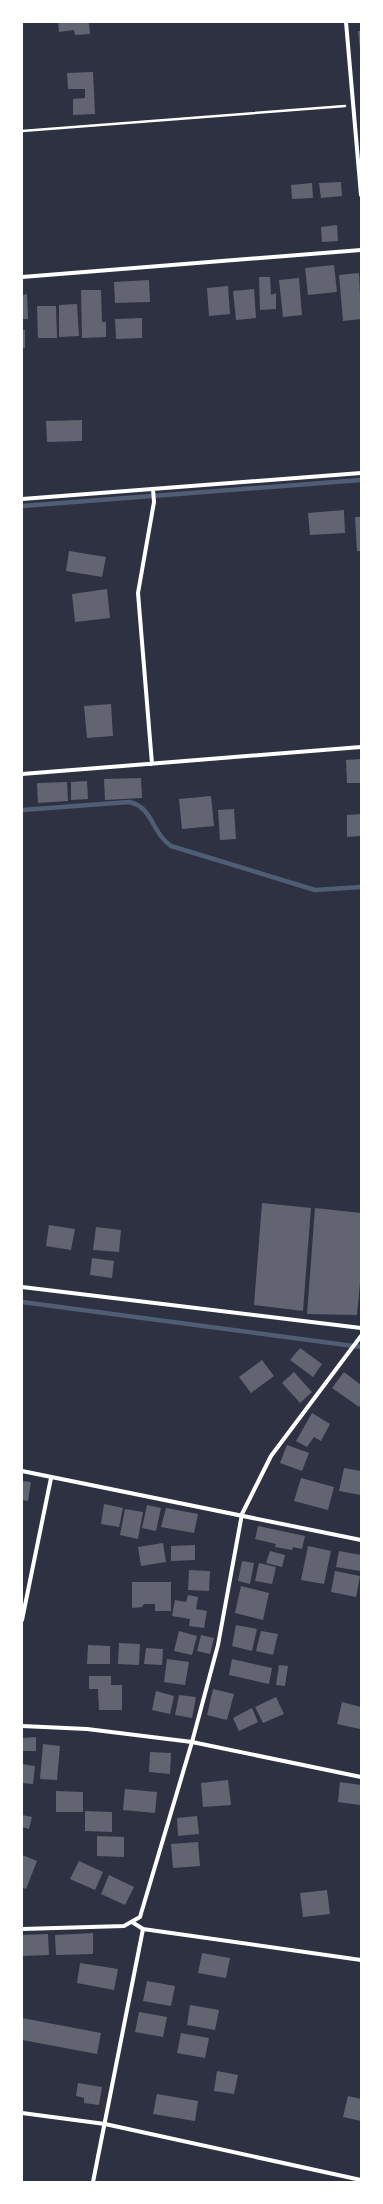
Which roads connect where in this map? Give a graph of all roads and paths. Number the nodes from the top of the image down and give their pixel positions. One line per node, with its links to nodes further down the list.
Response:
1 (346, 22): 2 (street)
2 (353, 106): 3 (path); 4 (street)
3 (22, 131)
4 (361, 196)
5 (361, 250): 6 (street)
6 (22, 277)
7 (361, 473): 8 (street)
8 (153, 490): 9 (street); 11 (street)
9 (22, 499)
10 (361, 747): 11 (street)
11 (152, 764): 12 (street)
12 (22, 774)
13 (22, 1287): 14 (street)
14 (361, 1328)
15 (361, 1336): 18 (street)
16 (22, 1471): 17 (street)
17 (51, 1478): 18 (street); 20 (street)
18 (242, 1514): 19 (street); 22 (street)
19 (361, 1540)
20 (22, 1620)
21 (22, 1726): 22 (street)
22 (192, 1742): 23 (street); 24 (street)
23 (361, 1778)
24 (132, 1922): 25 (street); 26 (street)
25 (22, 1929)
26 (143, 1929): 27 (street); 29 (street)
27 (361, 1960)
28 (22, 2113): 29 (street)
29 (105, 2124): 30 (street); 31 (street)
30 (361, 2180)
31 (93, 2182)

